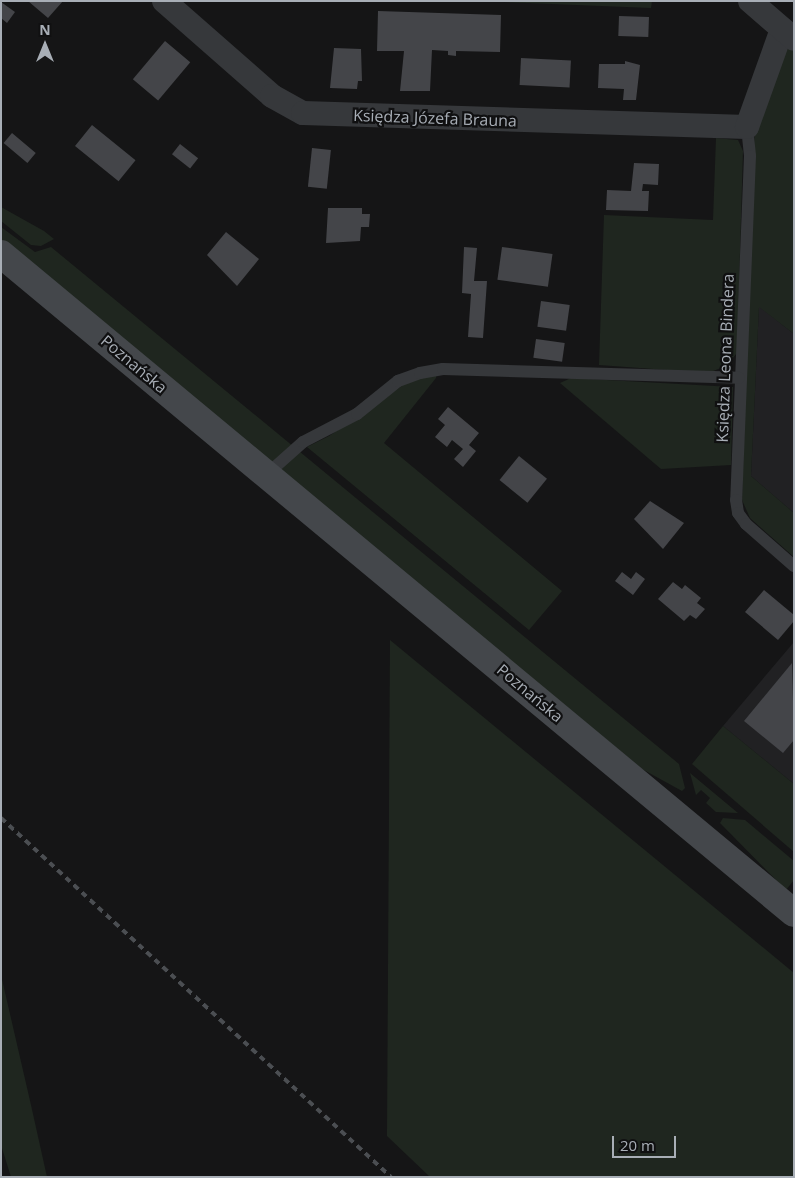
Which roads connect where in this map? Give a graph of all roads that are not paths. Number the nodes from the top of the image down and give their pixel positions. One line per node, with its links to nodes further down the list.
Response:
1 (164, 1): 4 (street, Księdza Józefa Brauna)
2 (750, 1): 3 (street)
3 (788, 34): 4 (street)
4 (747, 127): 6 (lane, Księdza Leona Bindera)
5 (1, 254): 7 (main road, Poznańska)
6 (739, 378): 7 (lane); 8 (lane, Księdza Leona Bindera)
7 (266, 475): 9 (main road, Poznańska)
8 (794, 566)
9 (794, 912)

